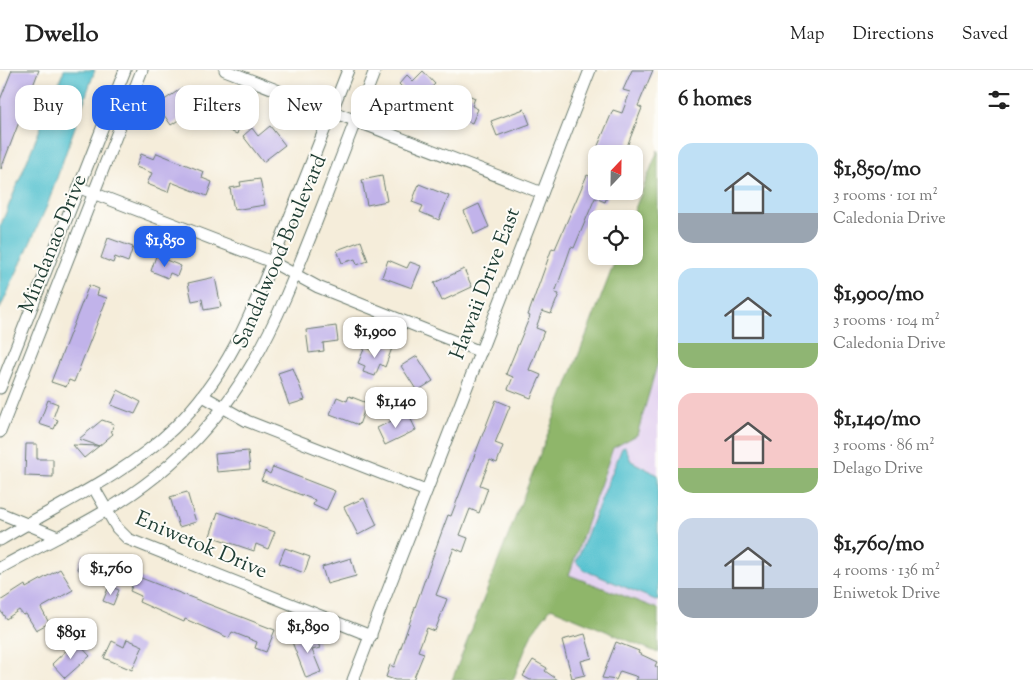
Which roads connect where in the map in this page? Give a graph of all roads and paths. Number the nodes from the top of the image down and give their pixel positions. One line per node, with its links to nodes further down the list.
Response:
1 (125, 70): 13 (street, Mindanao Drive)
2 (142, 70): 15 (street, Mindanao Drive)
3 (224, 70): 8 (street)
4 (348, 70): 9 (street, Sandalwood Boulevard)
5 (375, 70): 7 (street, Sandalwood Boulevard)
6 (590, 70): 14 (street, Hawaii Drive East)
7 (369, 85)
8 (269, 87)
9 (341, 88)
10 (324, 130): 16 (street, Sandalwood Boulevard)
11 (351, 130): 17 (street, Sandalwood Boulevard)
12 (381, 130): 14 (street)
13 (80, 188): 15 (street); 19 (street, Mindanao Drive)
14 (542, 193): 18 (street, Hawaii Drive East)
15 (95, 194): 16 (street); 22 (street, Mindanao Drive)
16 (272, 262): 17 (street); 20 (street, Sandalwood Boulevard)
17 (295, 274): 18 (street); 21 (street, Sandalwood Boulevard)
18 (481, 352): 24 (street, Hawaii Drive East)
19 (0, 388)
20 (203, 396): 21 (street); 23 (street, Sandalwood Boulevard)
21 (224, 408): 24 (street); 25 (street, Sandalwood Boulevard)
22 (0, 432)
23 (94, 488): 25 (street, Eniwetok Drive); 27 (street, Sandalwood Boulevard)
24 (426, 491): 31 (street, Hawaii Drive East)
25 (107, 510): 28 (street, Sandalwood Boulevard); 31 (street, Eniwetok Drive)
26 (0, 513): 27 (street)
27 (26, 524): 28 (street); 29 (street, Sandalwood Boulevard)
28 (58, 536): 30 (street, Sandalwood Boulevard)
29 (0, 540)
30 (0, 568)
31 (371, 636): 32 (street, Hawaii Drive East)
32 (353, 680)

